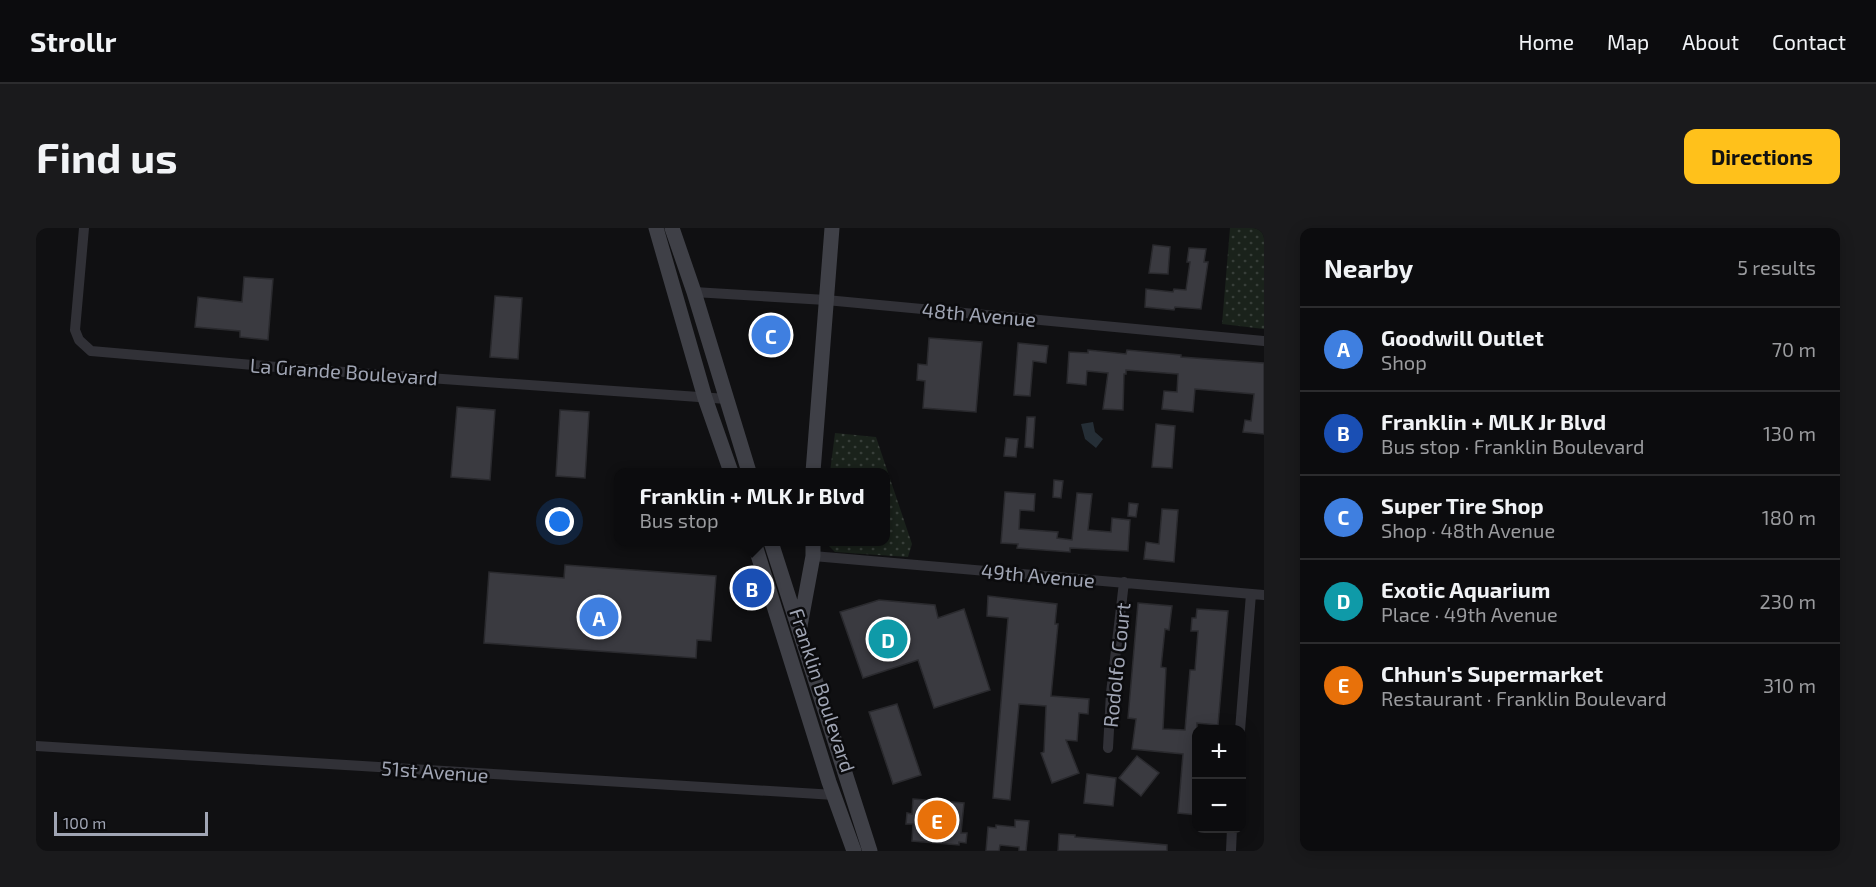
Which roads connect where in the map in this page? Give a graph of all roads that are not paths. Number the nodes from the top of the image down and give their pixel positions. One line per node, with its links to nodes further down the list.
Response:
1 (84, 228): 8 (street, La Grande Boulevard)
2 (656, 228): 8 (main road)
3 (672, 228): 5 (main road)
4 (832, 228): 6 (main road)
5 (694, 292): 6 (street, 48th Avenue); 9 (main road)
6 (826, 300): 7 (street, 48th Avenue); 12 (main road)
7 (1264, 340)
8 (705, 398): 9 (street, La Grande Boulevard); 10 (main road)
9 (727, 399): 11 (main road)
10 (730, 468)
11 (748, 468)
12 (812, 468)
13 (755, 546): 20 (main road, Franklin Boulevard)
14 (772, 546): 19 (main road, Franklin Boulevard)
15 (813, 549): 16 (street, 49th Avenue); 19 (main road)
16 (1124, 582): 17 (street, 49th Avenue); 24 (street, Rodolfo Court)
17 (1251, 594): 18 (street, 49th Avenue); 21 (street)
18 (1264, 595)
19 (799, 629): 22 (main road, Franklin Boulevard)
20 (792, 660): 22 (main road); 25 (main road, Franklin Boulevard)
21 (1240, 725)
22 (832, 735): 28 (main road, Franklin Boulevard)
23 (36, 746): 25 (street, 51st Avenue)
24 (1108, 748)
25 (835, 795): 27 (main road, Franklin Boulevard)
26 (1233, 833): 29 (street)
27 (854, 851)
28 (870, 851)
29 (1231, 851)

